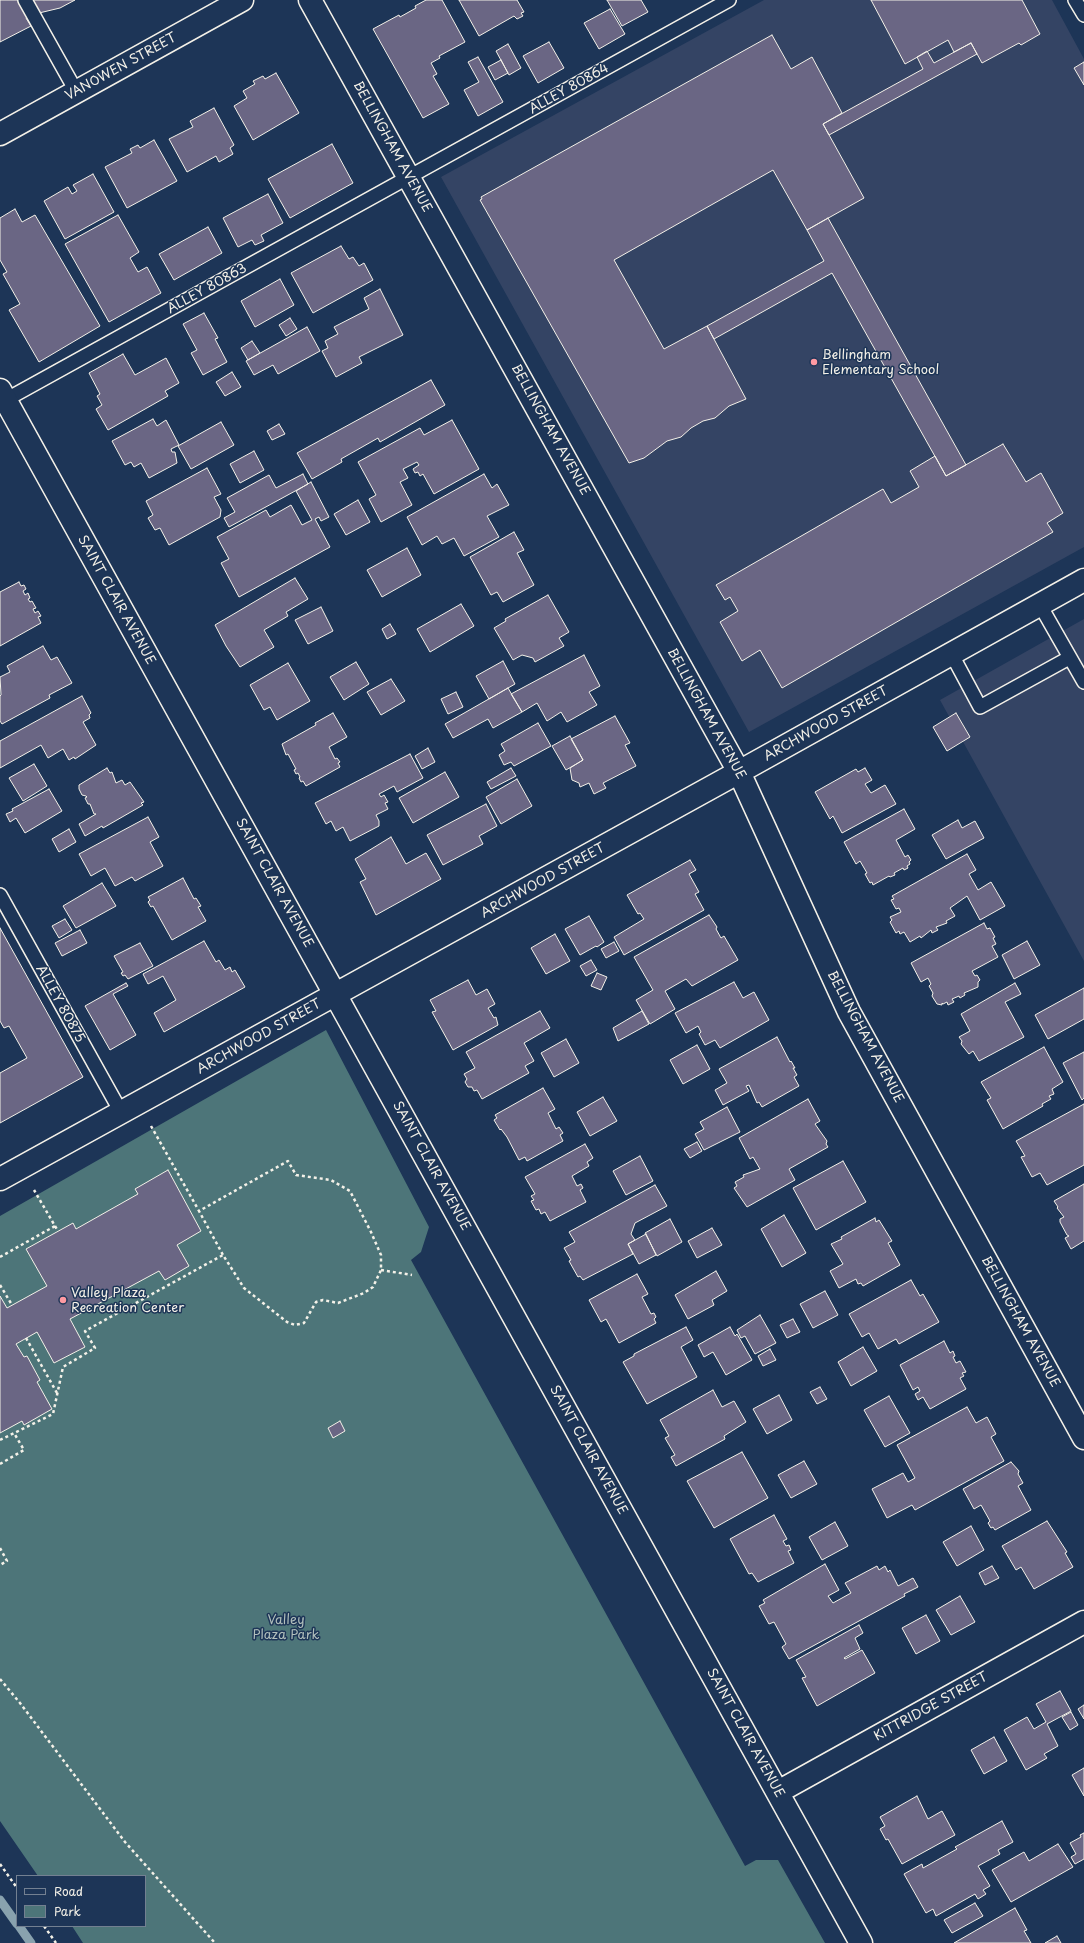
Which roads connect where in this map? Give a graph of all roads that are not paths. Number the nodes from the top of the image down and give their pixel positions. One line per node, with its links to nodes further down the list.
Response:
1 (25, 0): 7 (lane)
2 (242, 0): 7 (street, VANOWEN STREET)
3 (310, 0): 9 (street, BELLINGHAM AVENUE)
4 (729, 0): 9 (lane, ALLEY 80864)
5 (1076, 0): 6 (lane)
6 (1084, 16)
7 (76, 92): 8 (street, VANOWEN STREET)
8 (0, 134)
9 (408, 177): 10 (lane, ALLEY 80863); 16 (street, BELLINGHAM AVENUE)
10 (2, 398): 18 (street, SAINT CLAIR AVENUE)
11 (1084, 580): 12 (street, ARCHWOOD STREET)
12 (1040, 605): 13 (street, ARCHWOOD STREET); 14 (lane)
13 (951, 653): 14 (lane); 16 (street, ARCHWOOD STREET)
14 (1069, 658): 15 (lane)
15 (1084, 682)
16 (739, 772): 18 (street, ARCHWOOD STREET); 21 (street, BELLINGHAM AVENUE)
17 (0, 895): 19 (lane, ALLEY 80875)
18 (336, 994): 19 (street, ARCHWOOD STREET); 23 (street, SAINT CLAIR AVENUE)
19 (130, 1107): 20 (street, ARCHWOOD STREET)
20 (0, 1179)
21 (1084, 1438)
22 (1084, 1622): 23 (street, KITTRIDGE STREET)
23 (778, 1792): 24 (street, SAINT CLAIR AVENUE)
24 (861, 1943)

